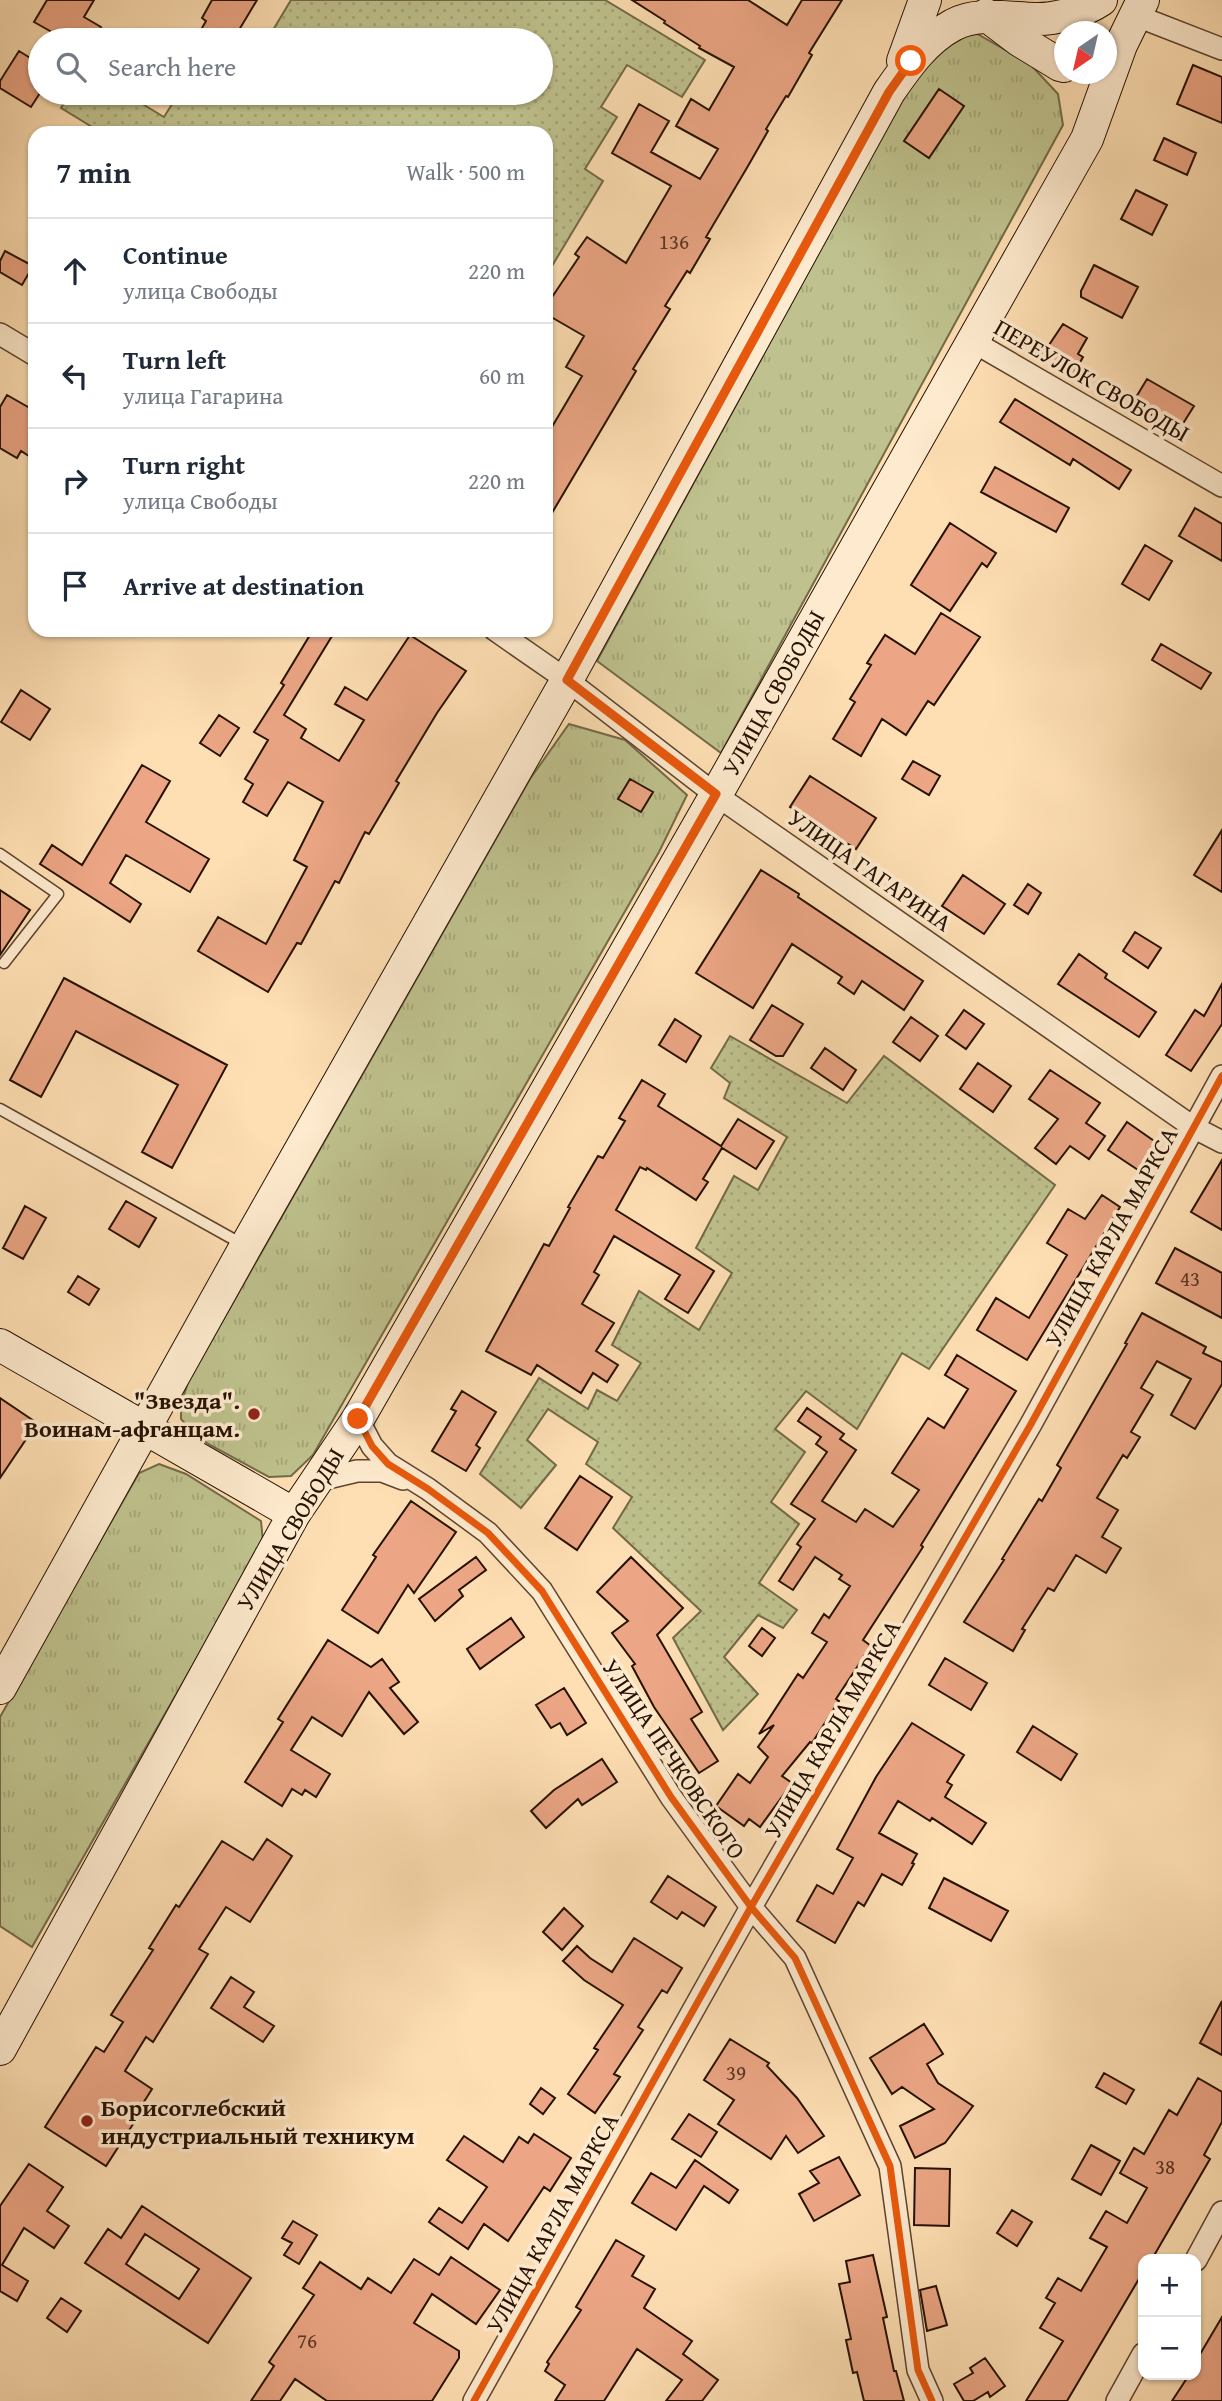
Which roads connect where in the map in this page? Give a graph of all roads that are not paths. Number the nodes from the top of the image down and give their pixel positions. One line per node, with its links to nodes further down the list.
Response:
1 (925, 0): 12 (main road)
2 (1101, 0): 5 (main road)
3 (989, 6): 5 (main road); 9 (main road); 12 (main road)
4 (1140, 8): 7 (main road, УЛИЦА СВОБОДЫ); 8 (street)
5 (1037, 19): 6 (main road)
6 (1054, 29)
7 (1117, 46)
8 (1222, 49)
9 (1054, 61)
10 (1088, 84): 13 (main road, УЛИЦА СВОБОДЫ)
11 (1104, 84): 13 (main road, УЛИЦА СВОБОДЫ)
12 (889, 92): 19 (main road)
13 (1087, 139): 15 (main road, УЛИЦА СВОБОДЫ)
14 (0, 334): 16 (street)
15 (972, 341): 17 (street, ПЕРЕУЛОК СВОБОДЫ); 20 (main road, УЛИЦА СВОБОДЫ)
16 (28, 351)
17 (1222, 486)
18 (505, 637): 19 (street, УЛИЦА ГАГАРИНА)
19 (567, 680): 20 (street, УЛИЦА ГАГАРИНА); 27 (main road)
20 (716, 794): 25 (street, УЛИЦА ГАГАРИНА); 29 (main road, УЛИЦА СВОБОДЫ)
21 (0, 853): 22 (lane)
22 (1, 964)
23 (1222, 1076): 25 (street, УЛИЦА КАРЛА МАРКСА)
24 (0, 1109): 27 (lane)
25 (1193, 1126): 26 (street, УЛИЦА ГАГАРИНА); 35 (street, УЛИЦА КАРЛА МАРКСА)
26 (1222, 1142)
27 (246, 1246): 30 (main road)
28 (0, 1345): 30 (main road)
29 (358, 1419): 31 (main road, УЛИЦА СВОБОДЫ); 32 (street)
30 (146, 1428): 33 (main road); 34 (main road)
31 (315, 1481): 32 (street); 33 (main road, УЛИЦА СВОБОДЫ)
32 (428, 1489): 35 (street, УЛИЦА ПЕЧКОВСКОГО)
33 (294, 1514): 36 (main road, УЛИЦА СВОБОДЫ)
34 (0, 1688)
35 (751, 1907): 40 (street, УЛИЦА КАРЛА МАРКСА); 41 (street, УЛИЦА ПЕЧКОВСКОГО)
36 (0, 2049)
37 (1222, 2212): 38 (street)
38 (1199, 2254)
39 (1138, 2363): 42 (street)
40 (474, 2401)
41 (932, 2401)
42 (1118, 2401)

